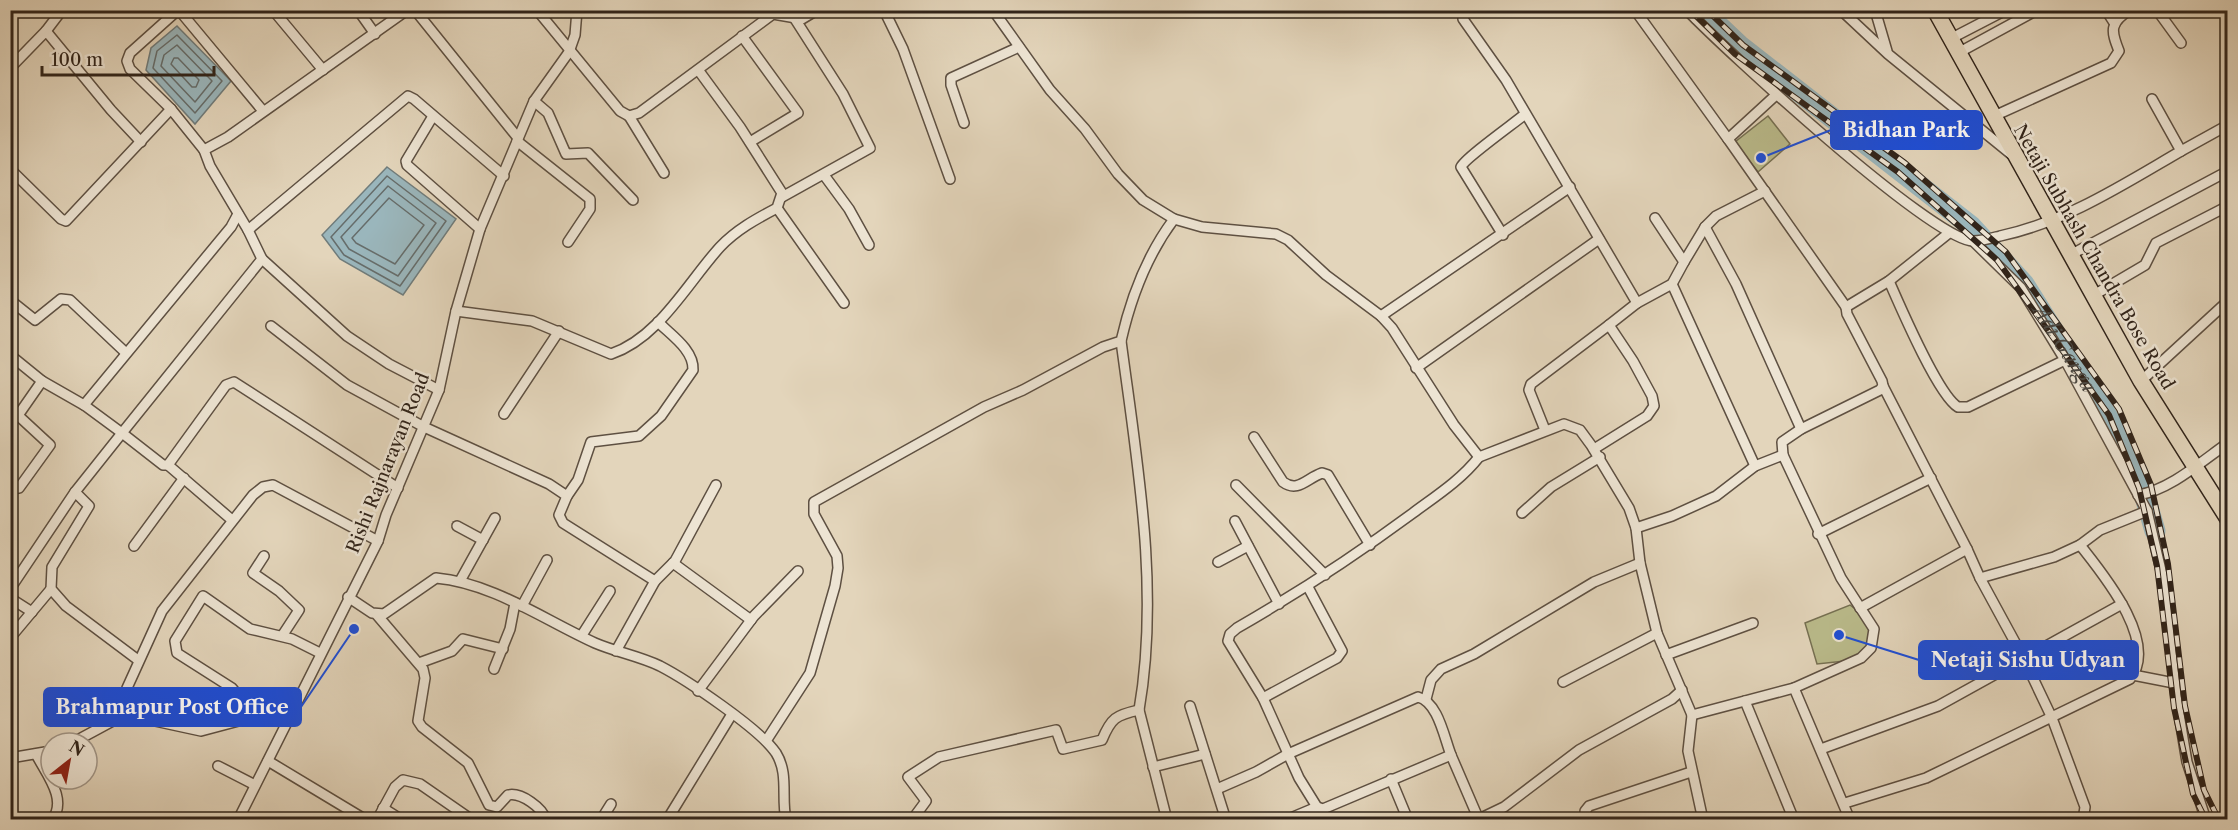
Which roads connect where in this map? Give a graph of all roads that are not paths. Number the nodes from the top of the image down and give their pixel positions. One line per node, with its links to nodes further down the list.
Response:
1 (62, 10): 27 (street)
2 (178, 10): 41 (street); 42 (street)
3 (273, 10): 36 (street)
4 (358, 10): 28 (street)
5 (407, 10): 28 (street)
6 (415, 10): 50 (street)
7 (537, 10): 33 (street)
8 (578, 10): 33 (street, Rishi Rajnarayan Road)
9 (817, 10): 24 (street)
10 (884, 10): 61 (street)
11 (993, 10): 32 (street)
12 (1635, 10): 49 (street)
13 (1687, 10): 23 (street)
14 (1842, 10): 34 (street)
15 (1875, 10): 34 (street)
16 (1935, 10): 31 (main road, Netaji Subhash Chandra Bose Road)
17 (2006, 10): 31 (street)
18 (2037, 10): 31 (street)
19 (2106, 10): 26 (street)
20 (2130, 10): 26 (street)
21 (2157, 10): 30 (street)
22 (772, 12): 24 (street); 29 (street)
23 (1700, 14): 38 (street)
24 (795, 19): 59 (street)
25 (1464, 19): 43 (street)
26 (2115, 24): 46 (street)
27 (46, 30): 35 (street); 51 (street)
28 (375, 34): 36 (street)
29 (742, 36): 37 (street); 52 (street)
30 (2181, 43)
31 (1954, 46): 46 (main road, Netaji Subhash Chandra Bose Road)
32 (1019, 47): 47 (street); 70 (street)
33 (568, 52): 40 (street, Rishi Rajnarayan Road); 45 (street)
34 (1888, 54): 55 (street)
35 (10, 68)
36 (323, 70): 42 (street)
37 (699, 71): 45 (street); 52 (street)
38 (1776, 95): 49 (street); 75 (street)
39 (2152, 99): 54 (street)
40 (534, 101): 50 (street, Rishi Rajnarayan Road); 65 (street)
41 (171, 109): 51 (street); 53 (street)
42 (263, 111): 53 (street)
43 (1524, 115): 62 (street); 76 (street)
44 (433, 116): 60 (street); 73 (street); 74 (street)
45 (629, 116): 58 (street)
46 (1992, 117): 55 (main road, Netaji Subhash Chandra Bose Road)
47 (964, 123)
48 (2228, 125): 54 (street)
49 (1728, 139): 63 (street)
50 (518, 140): 60 (street, Rishi Rajnarayan Road); 79 (street)
51 (141, 142): 56 (street)
52 (750, 142): 64 (street)
53 (204, 150): 68 (street)
54 (2181, 151): 71 (street)
55 (2014, 156): 71 (main road, Netaji Subhash Chandra Bose Road)
56 (10, 170)
57 (2228, 171): 81 (street)
58 (664, 173)
59 (824, 175): 64 (street); 80 (street)
60 (504, 176): 73 (street, Rishi Rajnarayan Road)
61 (950, 178)
62 (1570, 187): 76 (street); 77 (street)
63 (1765, 191): 72 (street); 91 (street)
64 (782, 197): 67 (street)
65 (633, 200)
66 (2228, 206): 86 (street)
67 (777, 208): 89 (street); 94 (street)
68 (238, 214): 74 (street); 99 (street)
69 (1655, 218): 83 (street)
70 (1174, 219): 93 (street); 98 (street)
71 (2053, 221): 78 (street); 81 (main road, Netaji Subhash Chandra Bose Road)
72 (1705, 227): 83 (street); 111 (street)
73 (480, 229): 92 (street, Rishi Rajnarayan Road)
74 (248, 230): 82 (street)
75 (1949, 233): 78 (street); 84 (street)
76 (1503, 235): 93 (street)
77 (1599, 239): 90 (street); 102 (street)
78 (1974, 241): 101 (street)
79 (568, 242)
80 (869, 244)
81 (2072, 254): 86 (main road, Netaji Subhash Chandra Bose Road)
82 (262, 259): 106 (street); 113 (street)
83 (1684, 262): 85 (street)
84 (1889, 281): 91 (street); 101 (street)
85 (1672, 284): 90 (street); 120 (street)
86 (2094, 295): 104 (main road, Netaji Subhash Chandra Bose Road)
87 (10, 300): 99 (street)
88 (2228, 301): 104 (street)
89 (844, 303)
90 (1637, 303): 95 (street)
91 (1846, 307): 105 (street)
92 (456, 311): 97 (street); 106 (street, Rishi Rajnarayan Road)
93 (1381, 316): 102 (street)
94 (658, 322): 97 (street); 130 (street)
95 (1610, 325): 112 (street); 116 (street)
96 (271, 326): 110 (street)
97 (559, 331): 109 (street)
98 (1120, 341): 194 (street); 201 (street)
99 (126, 353): 107 (street)
100 (10, 355): 103 (street)
101 (2065, 360): 129 (street)
102 (1416, 368): 118 (street)
103 (42, 381): 107 (street); 108 (street)
104 (2141, 381): 121 (main road, Netaji Subhash Chandra Bose Road)
105 (1883, 386): 111 (street); 123 (street)
106 (439, 390): 110 (street, Rishi Rajnarayan Road)
107 (84, 405): 113 (street)
108 (15, 411): 127 (street)
109 (504, 414)
110 (424, 427): 126 (street, Rishi Rajnarayan Road); 130 (street)
111 (1801, 429): 117 (street)
112 (1545, 430): 116 (street); 118 (street)
113 (122, 433): 119 (street); 128 (street)
114 (1254, 437): 142 (street)
115 (2228, 443): 121 (street)
116 (1597, 453): 132 (street); 138 (street)
117 (1783, 455): 120 (street); 139 (street)
118 (1479, 457): 142 (street)
119 (168, 465): 122 (street); 126 (street)
120 (1755, 466): 138 (street)
121 (2195, 466): 129 (street); 134 (main road, Netaji Subhash Chandra Bose Road)
122 (184, 478): 135 (street); 144 (street)
123 (1931, 478): 139 (street); 146 (street)
124 (716, 485): 149 (street)
125 (1236, 485): 153 (street)
126 (398, 488): 141 (street, Rishi Rajnarayan Road)
127 (10, 489)
128 (75, 492): 158 (street); 159 (street)
129 (2138, 495): 131 (street)
130 (567, 496): 156 (street)
131 (2147, 511): 143 (street); 185 (street)
132 (1522, 513)
133 (495, 518): 140 (street)
134 (2228, 519)
135 (232, 520): 141 (street); 180 (street)
136 (1235, 521): 145 (street)
137 (457, 526): 140 (street)
138 (1636, 528): 151 (street)
139 (1818, 534): 166 (street)
140 (483, 540): 155 (street)
141 (378, 541): 162 (street, Rishi Rajnarayan Road)
142 (1370, 545): 153 (street)
143 (2080, 545): 154 (street); 163 (street)
144 (134, 546)
145 (1248, 546): 150 (street); 165 (street)
146 (1967, 549): 154 (street); 166 (street)
147 (264, 556): 173 (street)
148 (547, 560): 164 (street)
149 (673, 562): 156 (street); 169 (street)
150 (1218, 562)
151 (1640, 563): 171 (street); 190 (street)
152 (798, 571): 169 (street)
153 (1325, 575): 157 (street)
154 (1980, 578): 179 (street)
155 (460, 581): 164 (street); 168 (street)
156 (655, 581): 176 (street)
157 (1308, 587): 165 (street); 189 (street)
158 (10, 589)
159 (51, 589): 167 (street); 180 (street)
160 (610, 591): 172 (street)
161 (10, 597): 167 (street)
162 (348, 597): 168 (street); 177 (street, Rishi Rajnarayan Road)
163 (2122, 603): 179 (street); 183 (street)
164 (518, 604): 172 (street); 175 (street)
165 (1279, 604): 189 (street)
166 (1860, 608): 186 (street)
167 (32, 612): 174 (street)
168 (376, 615): 181 (street)
169 (751, 620): 188 (street)
170 (1753, 623): 178 (street)
171 (1657, 633): 178 (street); 184 (street)
172 (582, 635): 176 (street)
173 (282, 636): 177 (street); 197 (street)
174 (10, 638)
175 (503, 649): 181 (street); 182 (street)
176 (616, 651): 188 (street)
177 (320, 653): 192 (street, Rishi Rajnarayan Road)
178 (1666, 655): 187 (street)
179 (2023, 657): 199 (street); 202 (street)
180 (138, 660): 196 (street)
181 (419, 663): 226 (street)
182 (494, 669)
183 (2133, 675): 185 (street); 199 (street)
184 (1563, 682)
185 (2174, 683): 243 (street)
186 (1794, 688): 191 (street); 202 (street)
187 (1682, 690): 198 (street); 237 (street)
188 (698, 691): 195 (street)
189 (1263, 698): 206 (street)
190 (1426, 699): 206 (street); 207 (street)
191 (1745, 701): 198 (street); 240 (street)
192 (295, 706): 197 (street); 209 (street, Rishi Rajnarayan Road)
193 (1190, 706): 205 (street)
194 (1139, 710): 211 (street); 232 (street)
195 (732, 714): 201 (street); 228 (street)
196 (122, 716): 197 (street); 200 (street)
197 (255, 716)
198 (1692, 716): 212 (street)
199 (2052, 718): 216 (street); 242 (street)
200 (94, 731)
201 (766, 741): 229 (street)
202 (1821, 749): 216 (street)
203 (39, 753): 204 (street)
204 (36, 754): 208 (street); 221 (street)
205 (1205, 754): 211 (street); 215 (street)
206 (1288, 754): 215 (street); 218 (street)
207 (1451, 755): 213 (street); 237 (street)
208 (10, 758)
209 (268, 761): 214 (street, Rishi Rajnarayan Road); 222 (street)
210 (218, 766): 214 (street)
211 (1153, 767): 233 (street)
212 (1691, 772): 238 (street); 239 (street)
213 (1391, 779): 218 (street); 236 (street)
214 (255, 785): 220 (street, Rishi Rajnarayan Road)
215 (1216, 789): 234 (street)
216 (1845, 803): 241 (street)
217 (611, 804): 227 (street)
218 (1317, 807): 235 (street)
219 (383, 808): 223 (street); 224 (street); 225 (street)
220 (241, 818)
221 (52, 819)
222 (366, 819)
223 (377, 819)
224 (402, 819)
225 (472, 819)
226 (546, 819)
227 (601, 819)
228 (667, 819)
229 (786, 819)
230 (865, 819): 231 (street)
231 (874, 819)
232 (912, 819)
233 (1167, 819)
234 (1226, 819)
235 (1286, 819)
236 (1408, 819)
237 (1479, 819)
238 (1586, 819)
239 (1703, 819)
240 (1794, 819)
241 (1850, 819)
242 (2083, 819)
243 (2206, 819)

